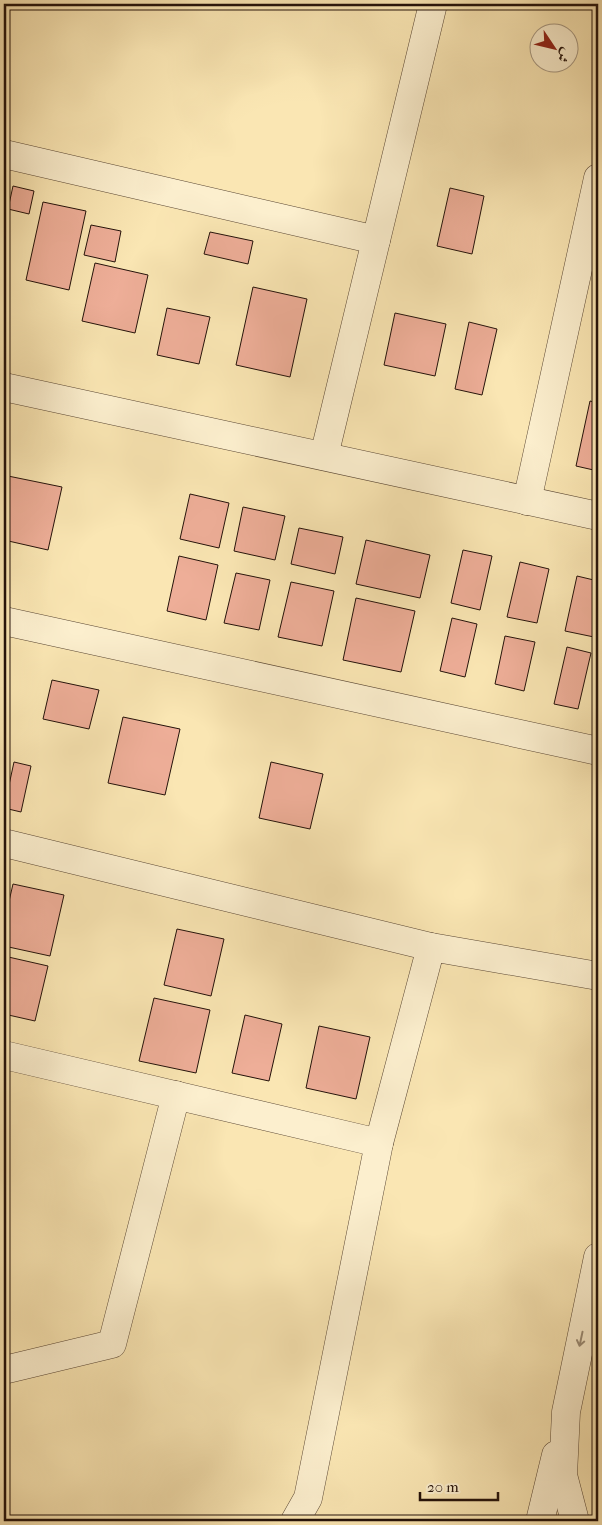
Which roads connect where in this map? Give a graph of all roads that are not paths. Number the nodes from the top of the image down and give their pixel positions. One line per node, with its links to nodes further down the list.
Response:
1 (433, 4): 4 (street)
2 (4, 154): 4 (street)
3 (598, 178): 7 (street)
4 (376, 240): 6 (street)
5 (4, 387): 6 (street)
6 (324, 456): 7 (street)
7 (527, 501): 8 (street)
8 (598, 516)
9 (4, 621): 10 (street)
10 (598, 751)
11 (4, 843): 12 (street)
12 (431, 946): 13 (street); 16 (street)
13 (598, 976)
14 (4, 1055): 15 (street)
15 (176, 1095): 16 (street); 18 (street)
16 (379, 1143): 20 (street)
17 (598, 1257): 19 (street, one-way to 19)
18 (4, 1370)
19 (566, 1412): 21 (street); 22 (street)
20 (295, 1521)
21 (540, 1521)
22 (575, 1521)

